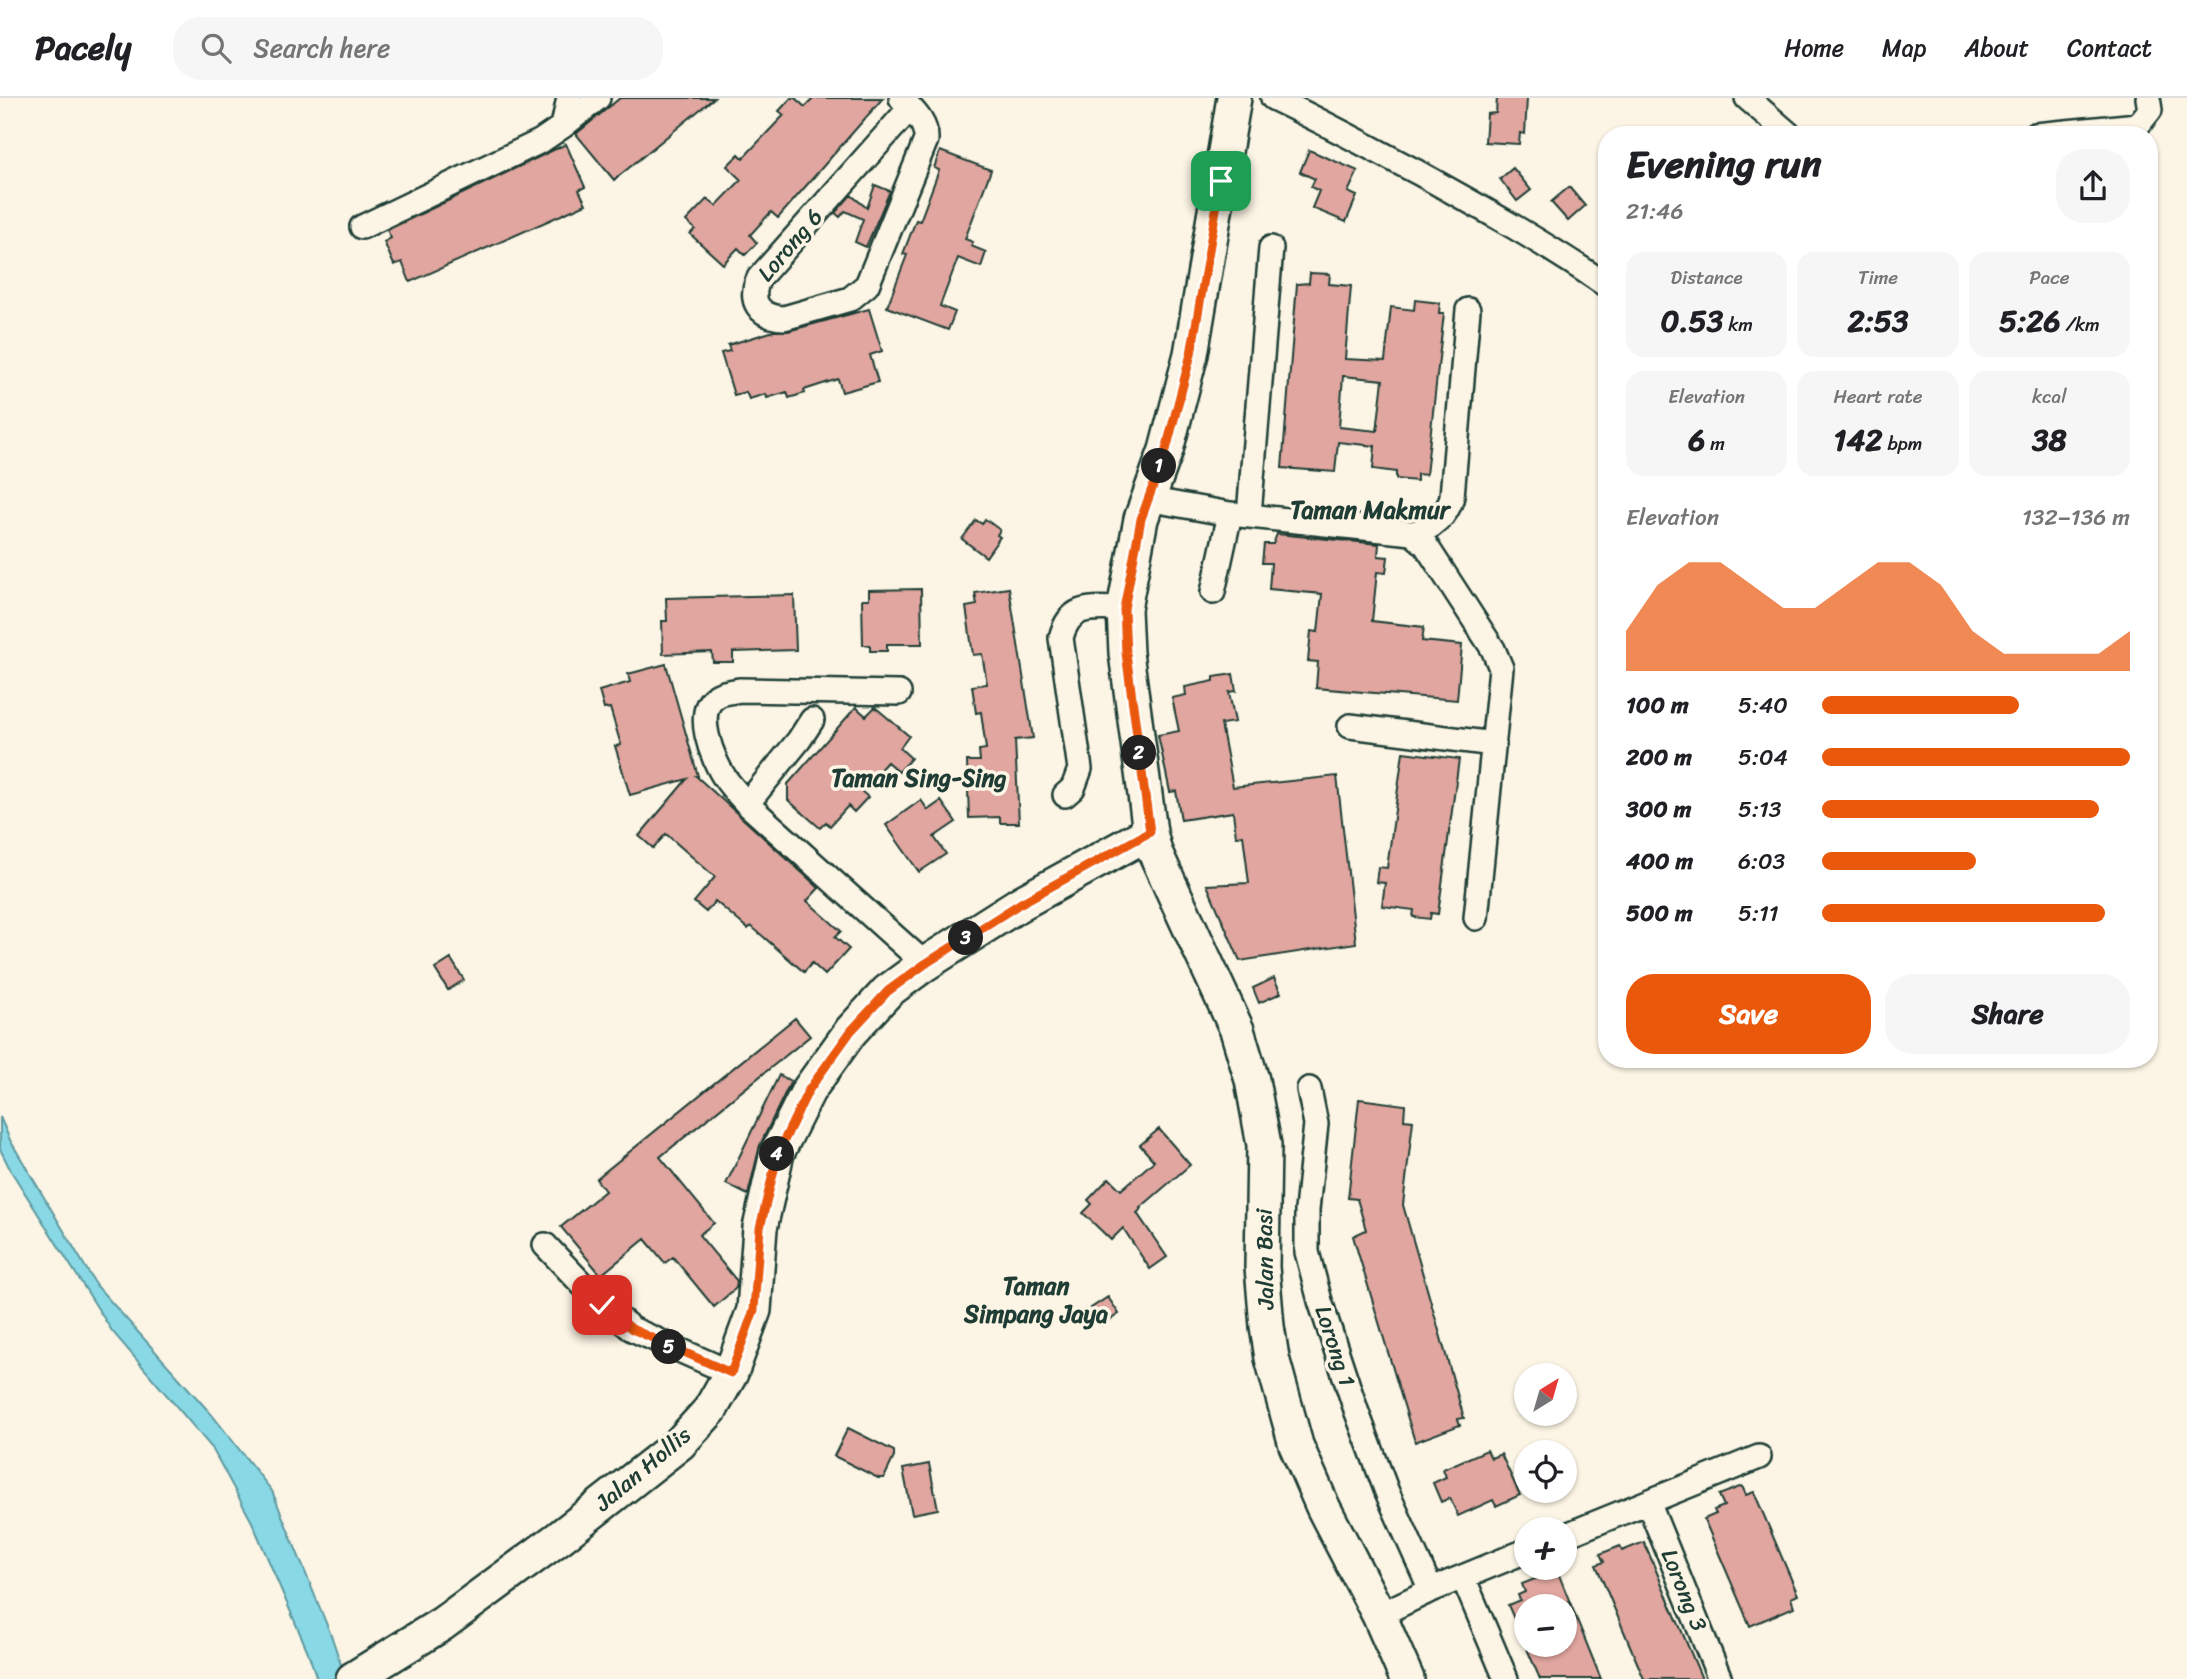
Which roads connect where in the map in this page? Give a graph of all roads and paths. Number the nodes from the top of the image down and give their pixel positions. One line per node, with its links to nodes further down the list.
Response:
1 (569, 98): 8 (street)
2 (598, 98): 8 (street)
3 (1234, 98): 15 (main road, Jalan Basi)
4 (1273, 98): 13 (street)
5 (1747, 98): 9 (street)
6 (2148, 98): 10 (street)
7 (905, 103): 7 (street, Lorong 6)
8 (563, 126): 11 (street)
9 (1780, 126)
10 (2128, 126)
11 (362, 227)
12 (1271, 248): 16 (street)
13 (1598, 280)
14 (1468, 310): 17 (street)
15 (1147, 499): 16 (street); 19 (main road, Jalan Basi)
16 (1239, 514): 17 (street); 18 (street)
17 (1412, 533): 23 (street)
18 (1213, 592)
19 (1124, 609): 24 (street); 26 (main road, Jalan Basi)
20 (900, 693): 25 (street)
21 (811, 720): 25 (street)
22 (1350, 726): 23 (street)
23 (1494, 744): 27 (street)
24 (1065, 795)
25 (747, 804): 28 (street)
26 (1150, 832): 28 (main road, Jalan Hollis); 38 (main road, Jalan Basi)
27 (1476, 918)
28 (925, 964): 31 (main road, Jalan Hollis)
29 (1309, 1089): 37 (street, Lorong 1)
30 (545, 1245): 31 (street)
31 (731, 1373): 39 (main road, Jalan Hollis)
32 (1759, 1457): 33 (street)
33 (1648, 1502): 34 (street); 42 (street, Lorong 3)
34 (1577, 1531)
35 (1514, 1556): 36 (street)
36 (1463, 1577): 37 (street); 41 (street)
37 (1431, 1590): 38 (street)
38 (1379, 1615): 40 (main road, Jalan Basi)
39 (354, 1678)
40 (1407, 1679)
41 (1506, 1679)
42 (1720, 1679)

